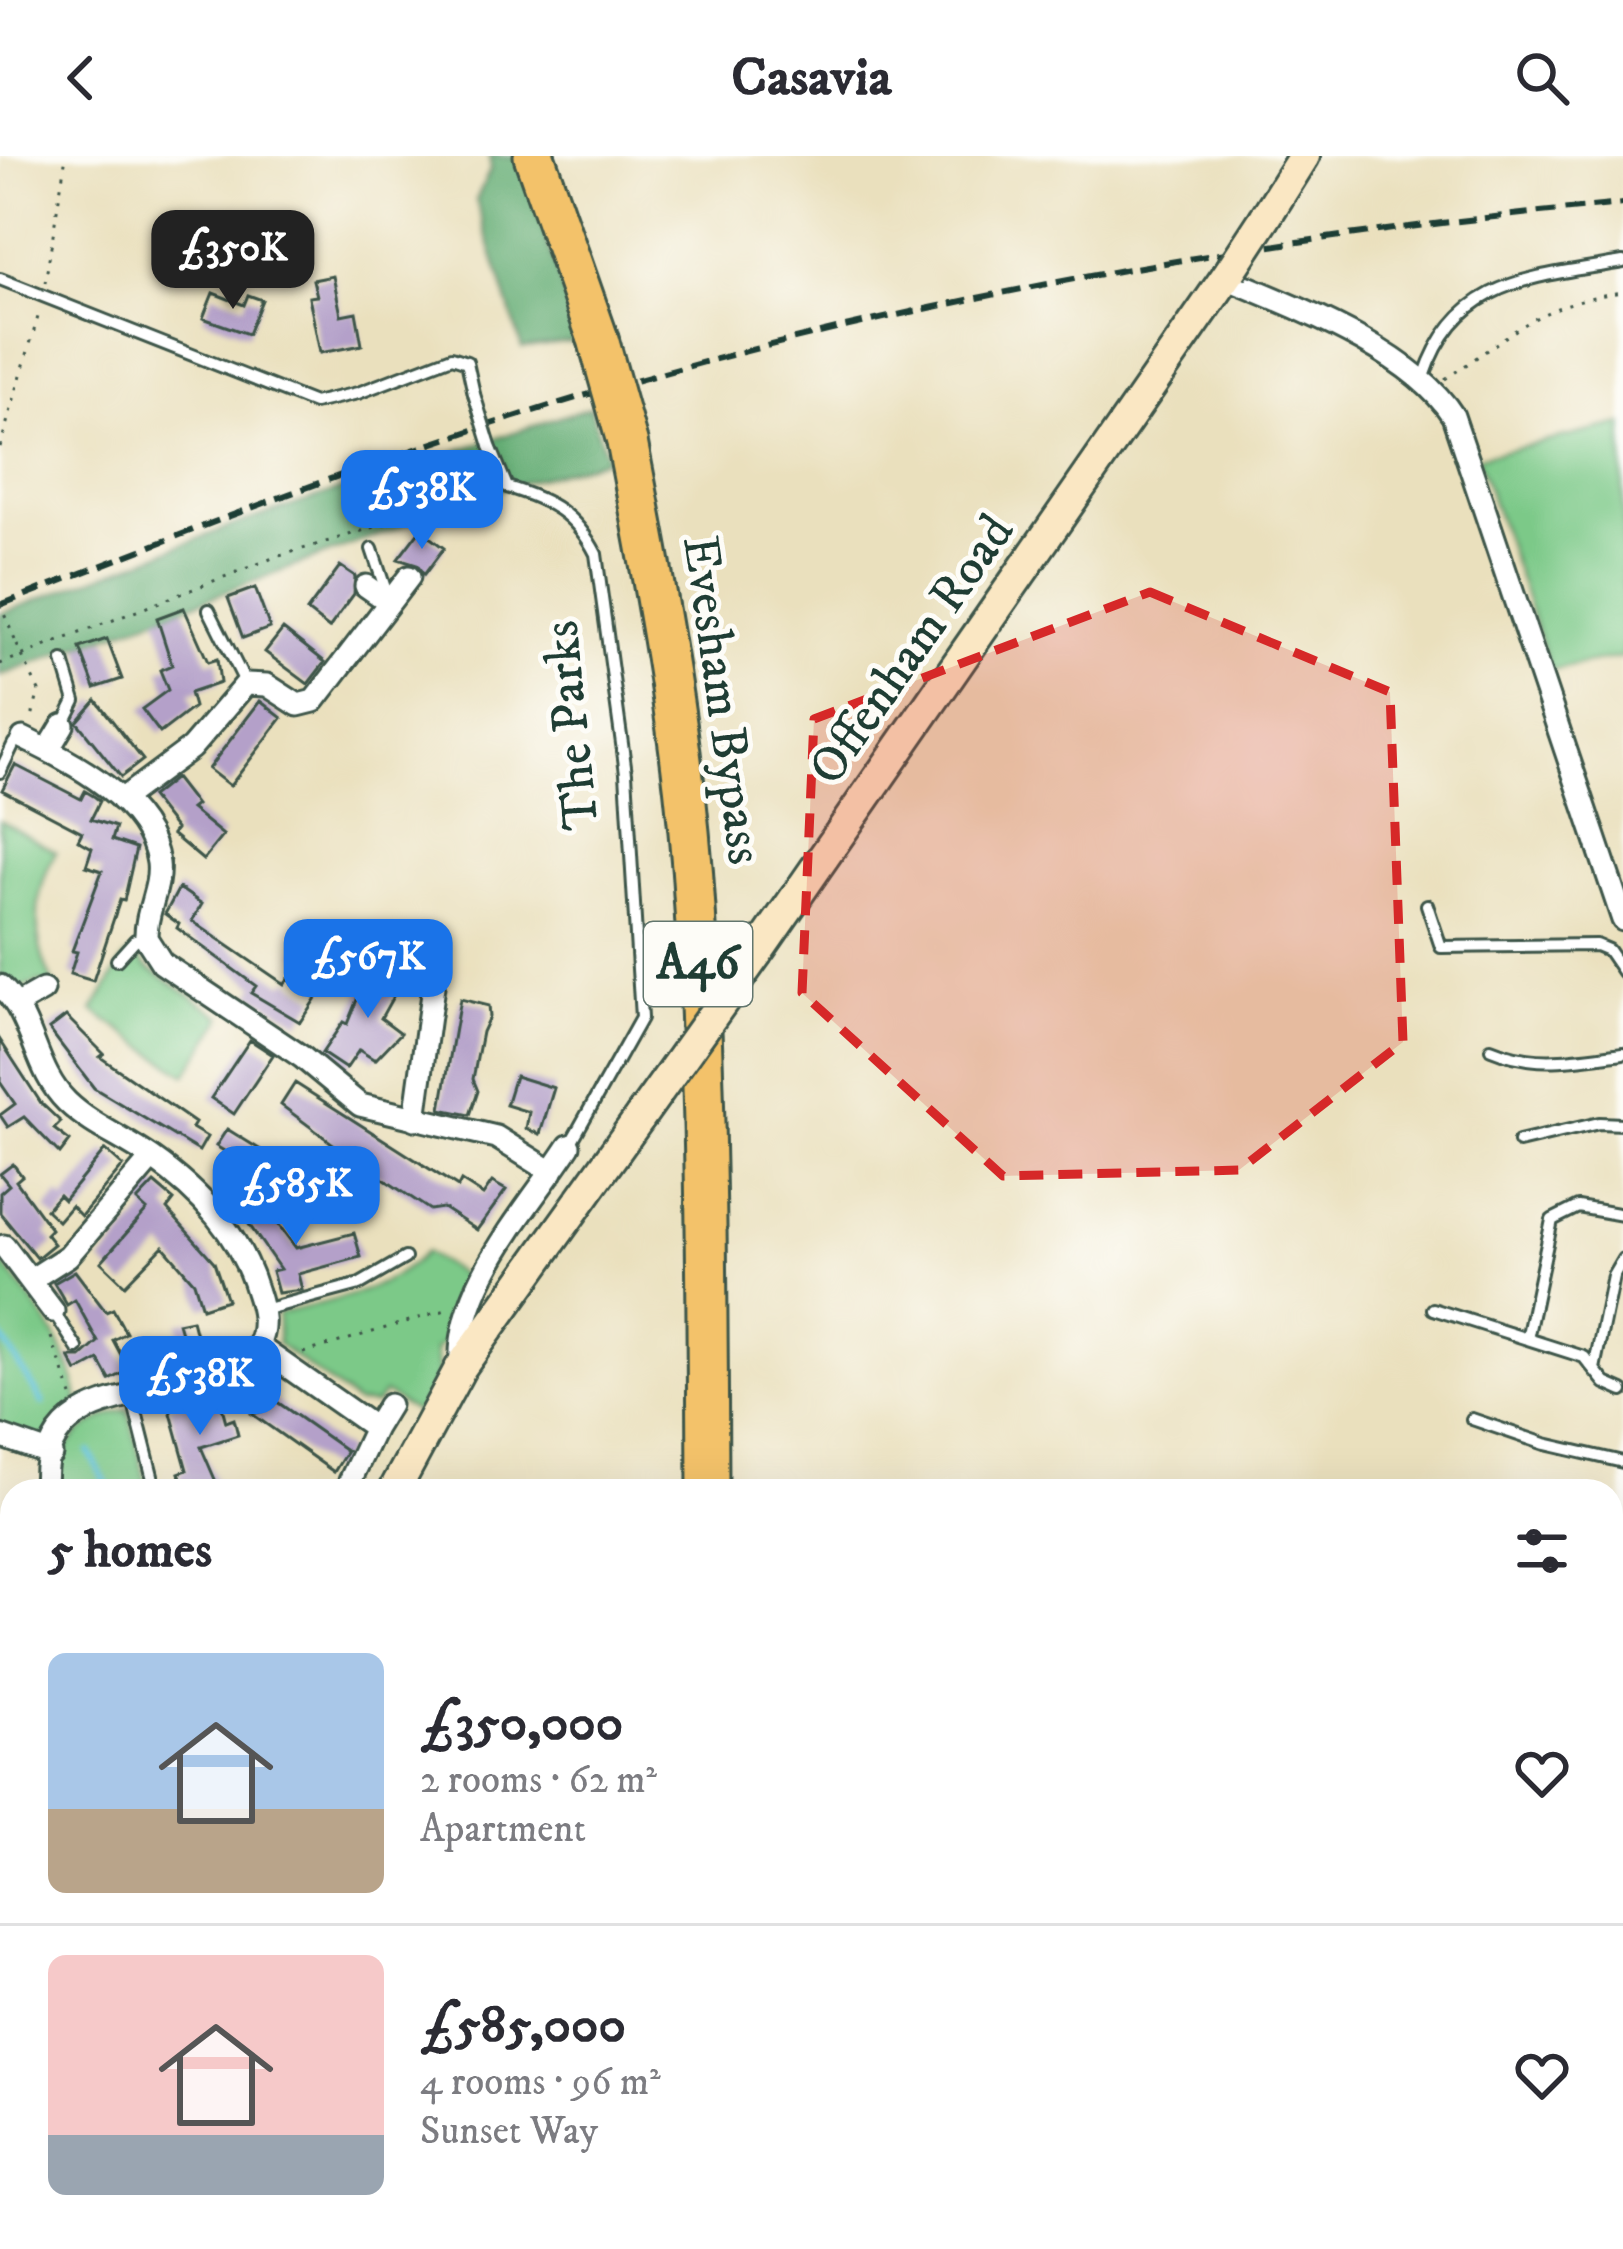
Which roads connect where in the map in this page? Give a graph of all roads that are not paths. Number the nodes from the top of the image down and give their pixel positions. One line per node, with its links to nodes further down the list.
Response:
1 (1304, 156): 4 (main road, Offenham Road, bridge)
2 (536, 157): 61 (highway, Evesham Bypass / A46, bridge)
3 (1623, 262): 6 (lane)
4 (1229, 274): 6 (street); 47 (main road, Offenham Road, bridge)
5 (0, 279): 33 (lane, The Parks, bridge)
6 (1429, 382): 20 (street)
7 (372, 549): 10 (lane)
8 (409, 577): 10 (street)
9 (366, 586): 10 (street)
10 (389, 602): 13 (street)
11 (209, 610): 13 (lane)
12 (64, 661): 14 (lane)
13 (246, 683): 18 (street)
14 (63, 725): 16 (street)
15 (23, 738): 16 (street); 17 (lane)
16 (48, 750): 18 (street)
17 (0, 772)
18 (121, 800): 21 (street)
19 (1427, 905): 23 (lane)
20 (1623, 920)
21 (146, 938): 22 (lane); 30 (street)
22 (117, 960)
23 (1623, 972)
24 (0, 986): 27 (street)
25 (433, 986): 30 (street)
26 (44, 989): 27 (street)
27 (20, 1003): 34 (street)
28 (1492, 1049): 29 (lane)
29 (1623, 1053)
30 (415, 1120): 35 (street)
31 (1623, 1124): 32 (lane)
32 (1519, 1142)
33 (569, 1146): 35 (street, The Parks)
34 (152, 1158): 40 (street); 42 (street)
35 (552, 1172): 47 (street, The Parks)
36 (1623, 1215): 44 (lane)
37 (2, 1243): 40 (street)
38 (405, 1258): 42 (lane)
39 (1623, 1259): 48 (lane)
40 (32, 1279): 43 (street)
41 (1433, 1309): 44 (lane)
42 (263, 1310): 45 (street)
43 (52, 1311): 46 (lane)
44 (1527, 1339): 48 (lane)
45 (258, 1346): 50 (street); 53 (street)
46 (77, 1348)
47 (455, 1364): 60 (main road, Offenham Road)
48 (1594, 1369): 49 (lane)
49 (1623, 1391)
50 (132, 1396): 55 (street); 58 (lane)
51 (389, 1405): 53 (street)
52 (1472, 1419): 56 (lane)
53 (375, 1428): 59 (street)
54 (0, 1436): 55 (street)
55 (51, 1454): 57 (street)
56 (1623, 1462)
57 (48, 1479)
58 (153, 1479)
59 (352, 1479)
60 (400, 1479)
61 (708, 1479)

